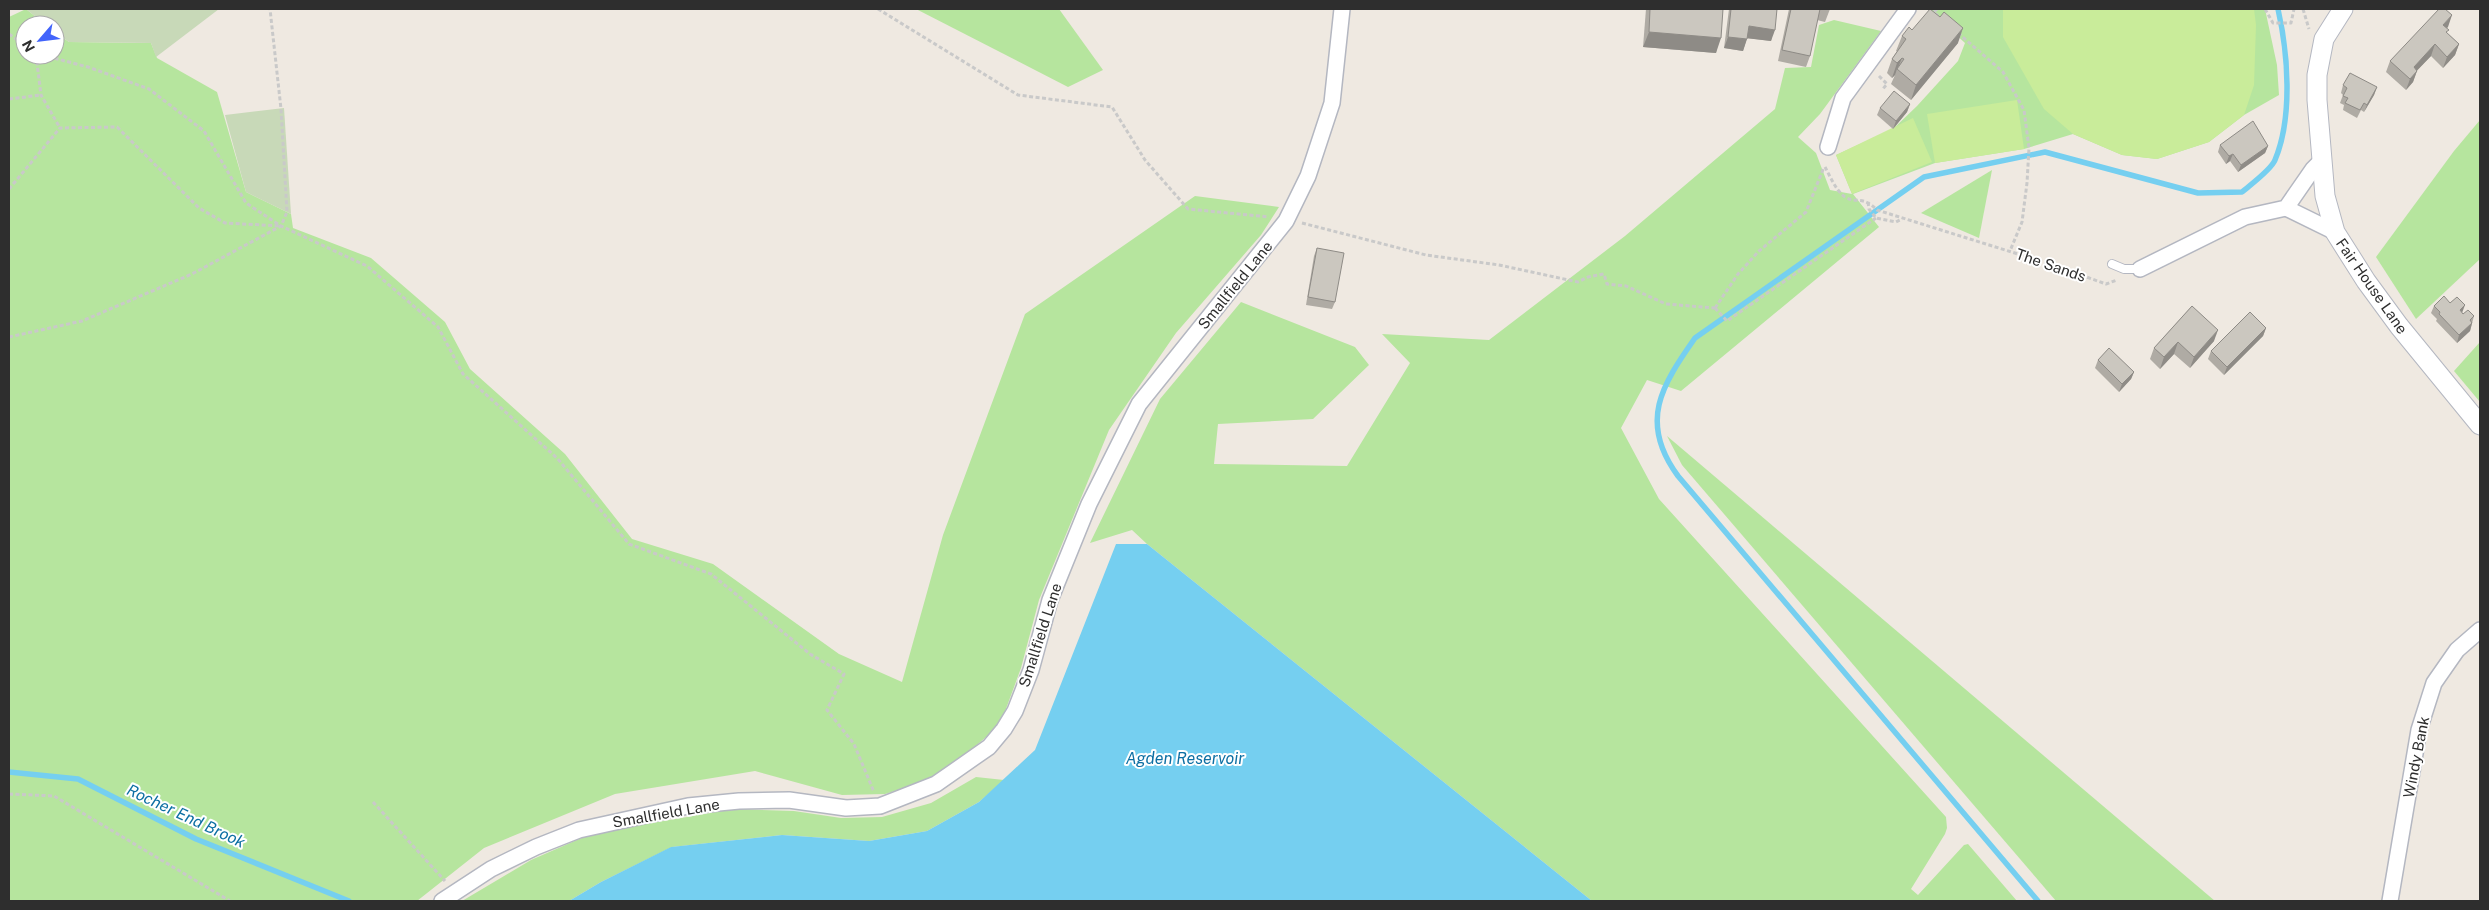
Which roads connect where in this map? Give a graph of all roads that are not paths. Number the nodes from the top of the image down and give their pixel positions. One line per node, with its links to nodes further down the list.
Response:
1 (1342, 9): 12 (street, Smallfield Lane)
2 (1908, 9): 4 (street)
3 (2343, 9): 5 (street, Fair House Lane)
4 (1828, 147)
5 (2322, 160): 6 (street); 7 (street, Fair House Lane)
6 (2286, 208): 7 (street); 9 (street)
7 (2335, 232): 10 (street, Fair House Lane)
8 (2112, 264): 9 (lane)
9 (2140, 269)
10 (2480, 425)
11 (2480, 630): 13 (street, Windy Bank)
12 (448, 897)
13 (2390, 901)

